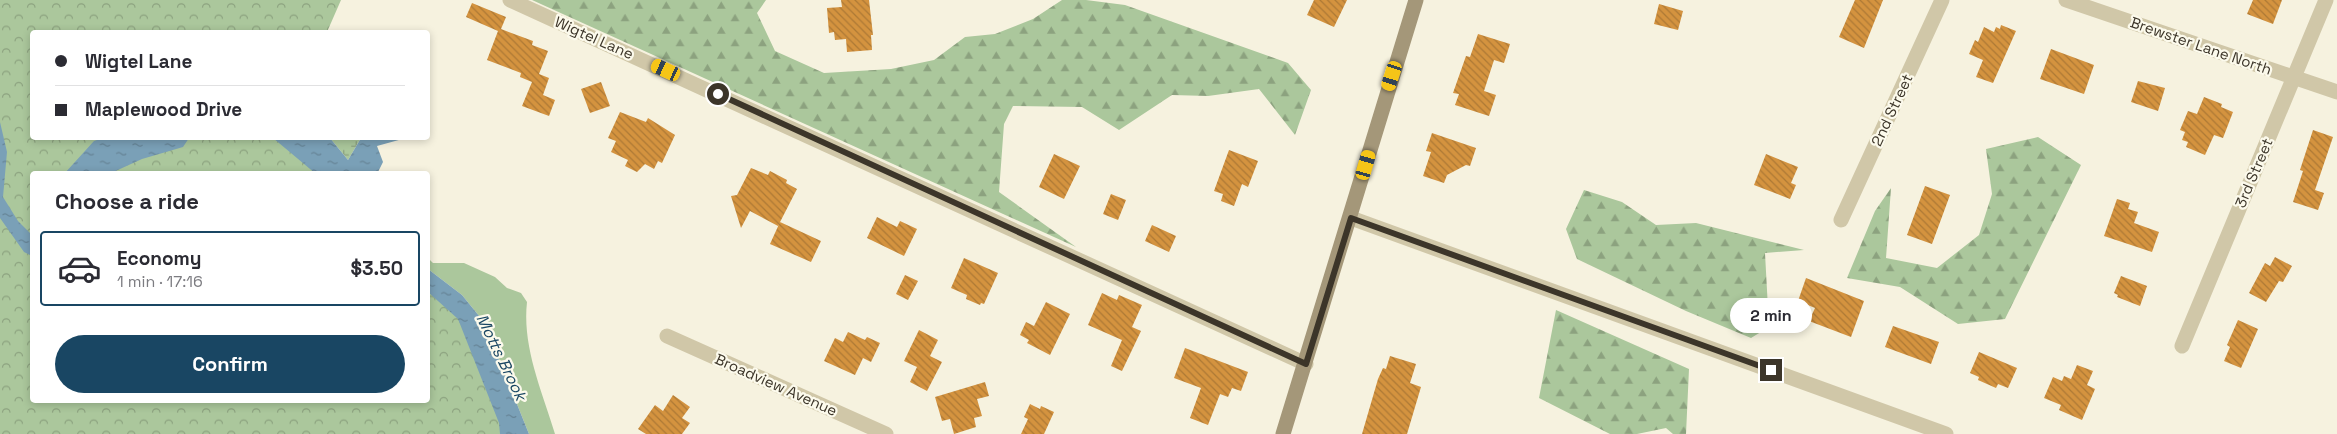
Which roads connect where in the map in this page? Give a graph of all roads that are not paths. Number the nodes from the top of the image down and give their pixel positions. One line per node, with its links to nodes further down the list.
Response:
1 (510, 0): 12 (street, Wigtel Lane)
2 (1416, 0): 8 (main road)
3 (1942, 0): 9 (street, 2nd Street)
4 (2066, 0): 6 (street, Brewster Lane North)
5 (2326, 0): 6 (street, 3rd Street)
6 (2294, 78): 7 (street, Brewster Lane North); 11 (street, 3rd Street)
7 (2337, 92)
8 (1351, 218): 12 (main road); 15 (street)
9 (1841, 220)
10 (667, 336): 13 (street, Broadview Avenue)
11 (2182, 346)
12 (1306, 364): 14 (main road)
13 (886, 434)
14 (1283, 434)
15 (1946, 434)

